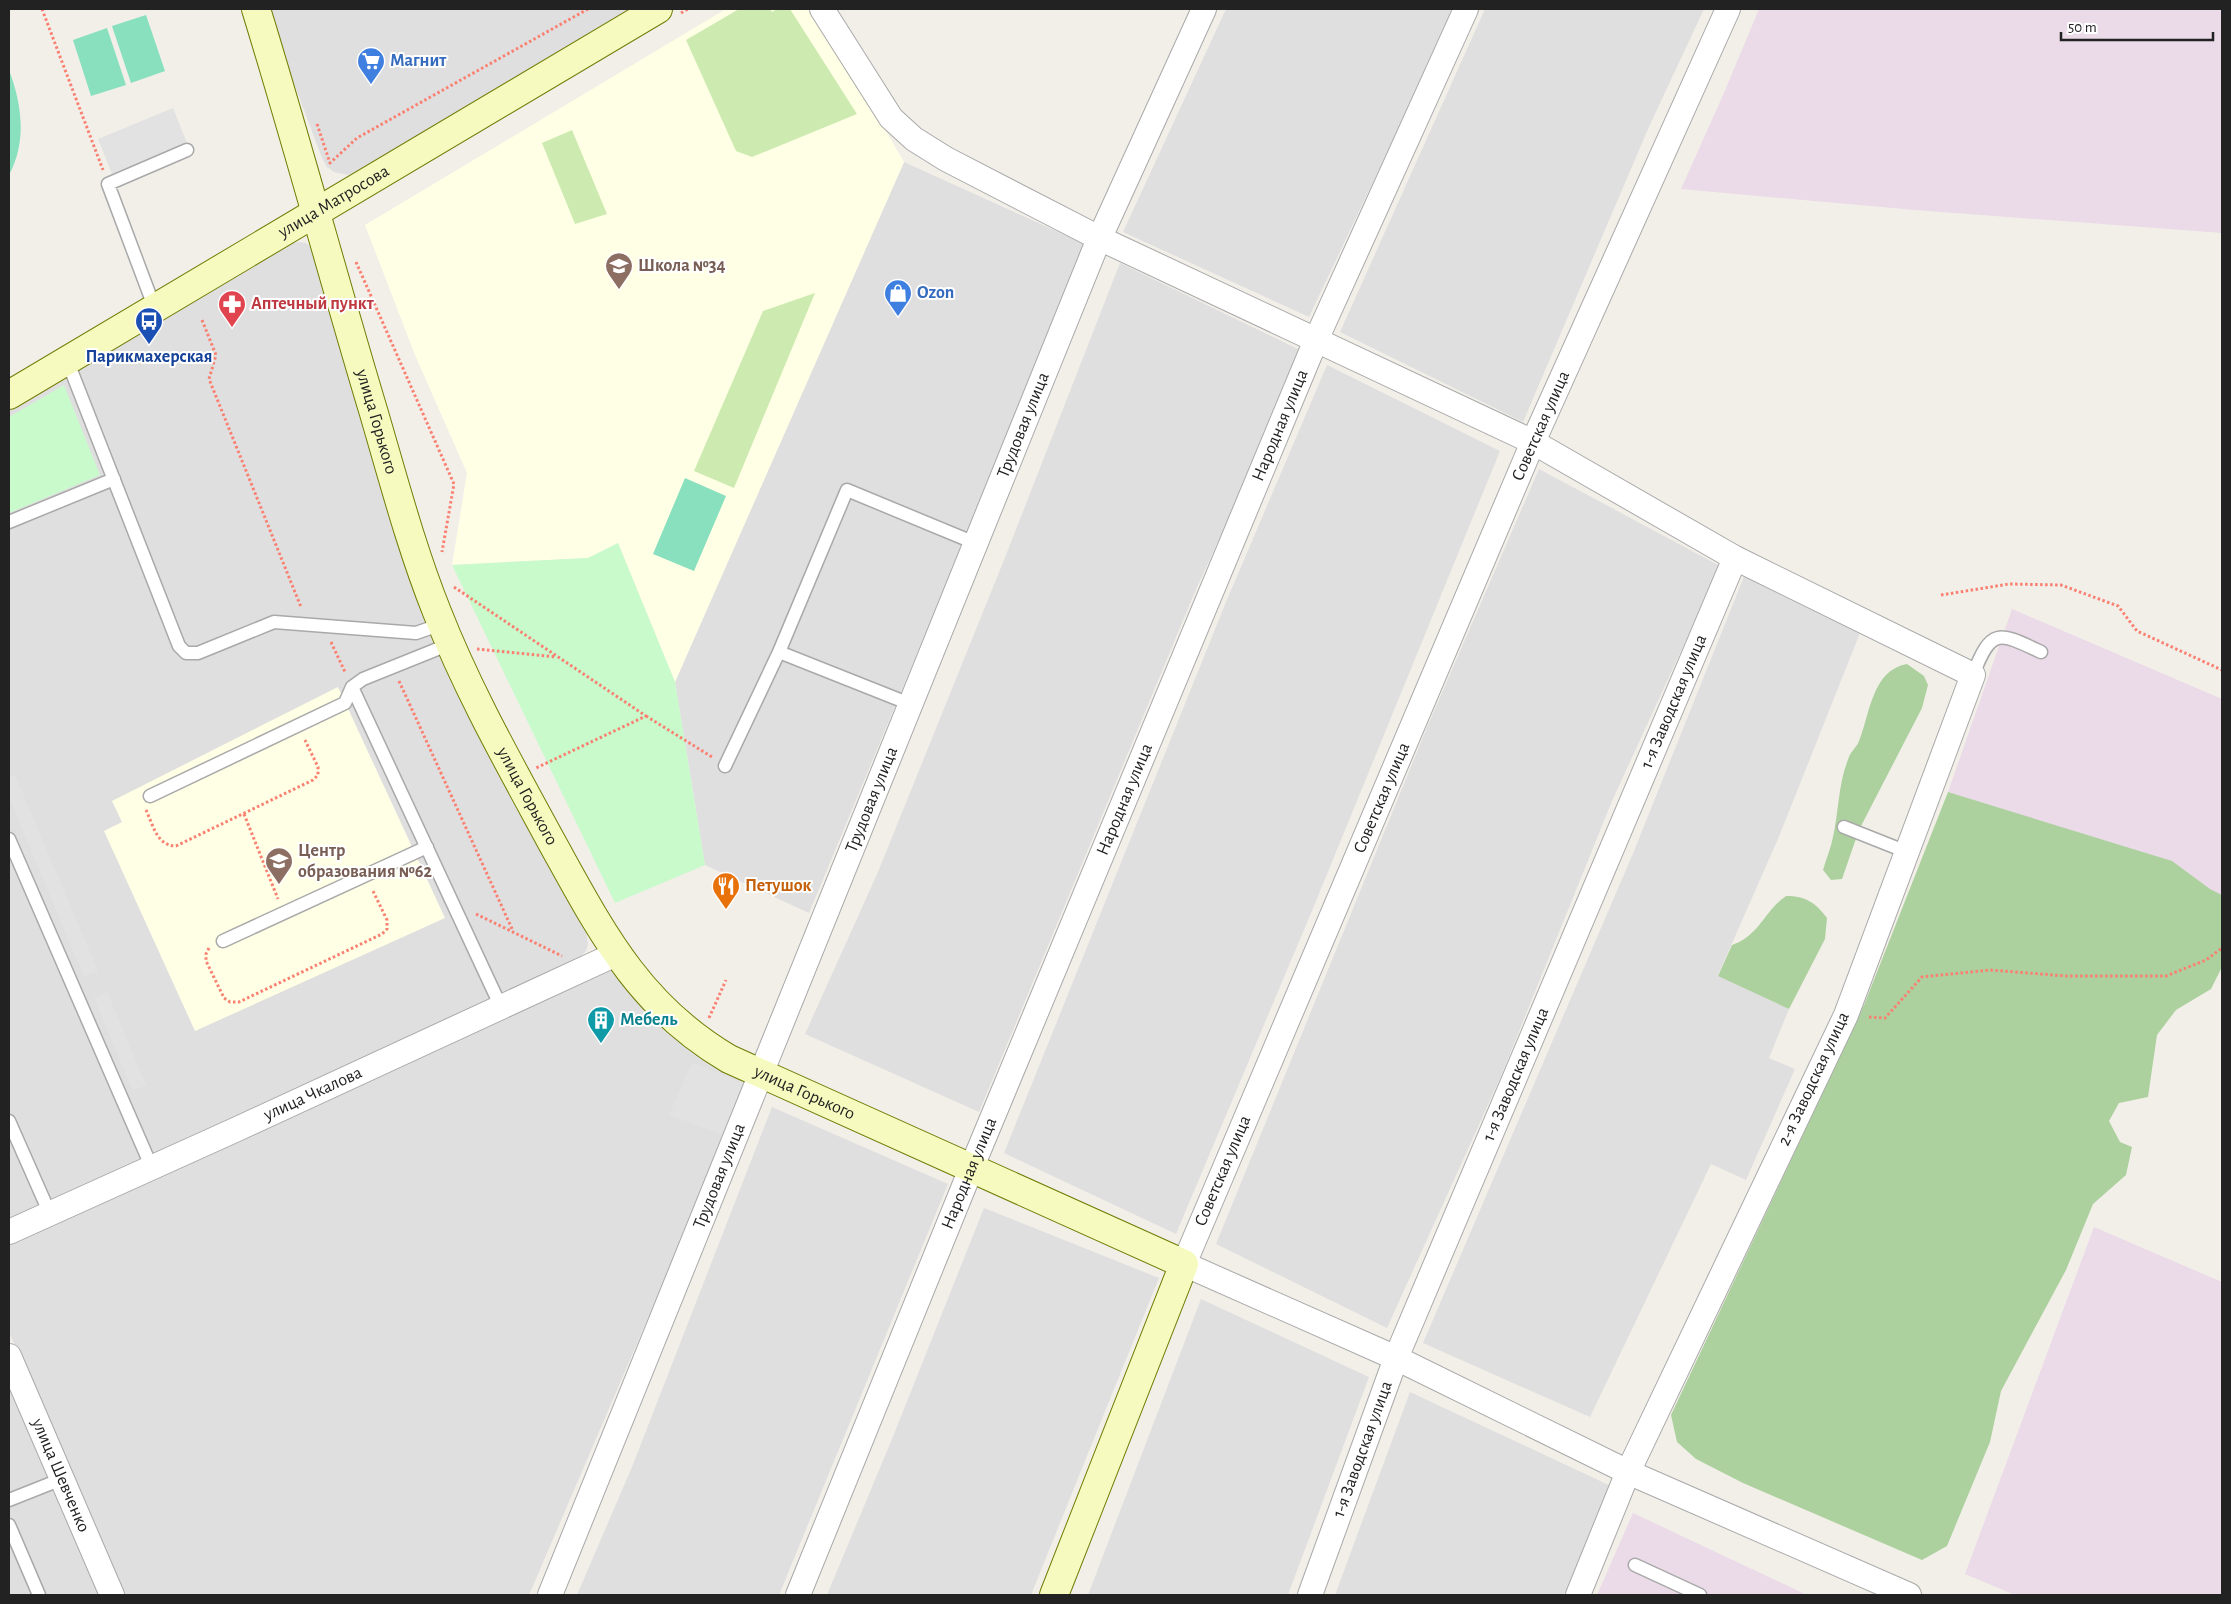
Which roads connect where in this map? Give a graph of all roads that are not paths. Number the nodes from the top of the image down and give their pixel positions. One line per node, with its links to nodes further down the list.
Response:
1 (256, 9): 8 (street, улица Горького)
2 (822, 9): 9 (street)
3 (1204, 9): 9 (street, Трудовая улица)
4 (1466, 9): 11 (street, Народная улица)
5 (1728, 9): 14 (street, Советская улица)
6 (669, 11): 8 (street, улица Матросова)
7 (187, 150): 10 (lane)
8 (315, 213): 10 (street, улица Матросова); 19 (street, улица Горького)
9 (1099, 238): 11 (street); 17 (street, Трудовая улица)
10 (155, 309): 12 (street, улица Матросова)
11 (1316, 340): 14 (street); 37 (street, Народная улица)
12 (67, 360): 13 (street, улица Матросова); 15 (lane)
13 (9, 395)
14 (1533, 442): 18 (street); 40 (street, Советская улица)
15 (114, 479): 16 (lane); 19 (lane)
16 (9, 522)
17 (975, 543): 20 (lane); 24 (street, Трудовая улица)
18 (1735, 558): 22 (street); 42 (street, 1-я Заводская улица)
19 (454, 639): 23 (lane); 32 (street, улица Горького)
20 (779, 652): 24 (lane); 25 (lane)
21 (2041, 652): 22 (lane)
22 (1973, 675): 30 (street, 2-я Заводская улица)
23 (352, 687): 26 (lane); 29 (lane)
24 (910, 704): 34 (street, Трудовая улица)
25 (725, 766)
26 (150, 796)
27 (1844, 827): 30 (lane)
28 (9, 839): 36 (lane)
29 (427, 847): 31 (lane); 33 (lane)
30 (1907, 852): 43 (street, 2-я Заводская улица)
31 (224, 941)
32 (616, 954): 33 (street, улица Чкалова); 34 (street, улица Горького)
33 (501, 1007): 36 (street, улица Чкалова)
34 (762, 1075): 37 (street, улица Горького); 51 (street, Трудовая улица)
35 (9, 1121): 38 (lane)
36 (152, 1168): 38 (street, улица Чкалова)
37 (971, 1169): 40 (street, улица Горького); 52 (street, Народная улица)
38 (50, 1214): 39 (street, улица Чкалова)
39 (9, 1232)
40 (1184, 1264): 42 (street); 53 (street, Советская улица)
41 (9, 1356): 44 (street, улица Шевченко)
42 (1396, 1358): 43 (street); 54 (street, 1-я Заводская улица)
43 (1628, 1472): 48 (street); 55 (street, 2-я Заводская улица)
44 (62, 1479): 45 (lane); 50 (street, улица Шевченко)
45 (9, 1500)
46 (9, 1525): 49 (lane)
47 (1635, 1564): 56 (lane)
48 (1899, 1593)
49 (39, 1595)
50 (112, 1595)
51 (550, 1595)
52 (798, 1595)
53 (1054, 1595)
54 (1310, 1595)
55 (1578, 1595)
56 (1700, 1595)

